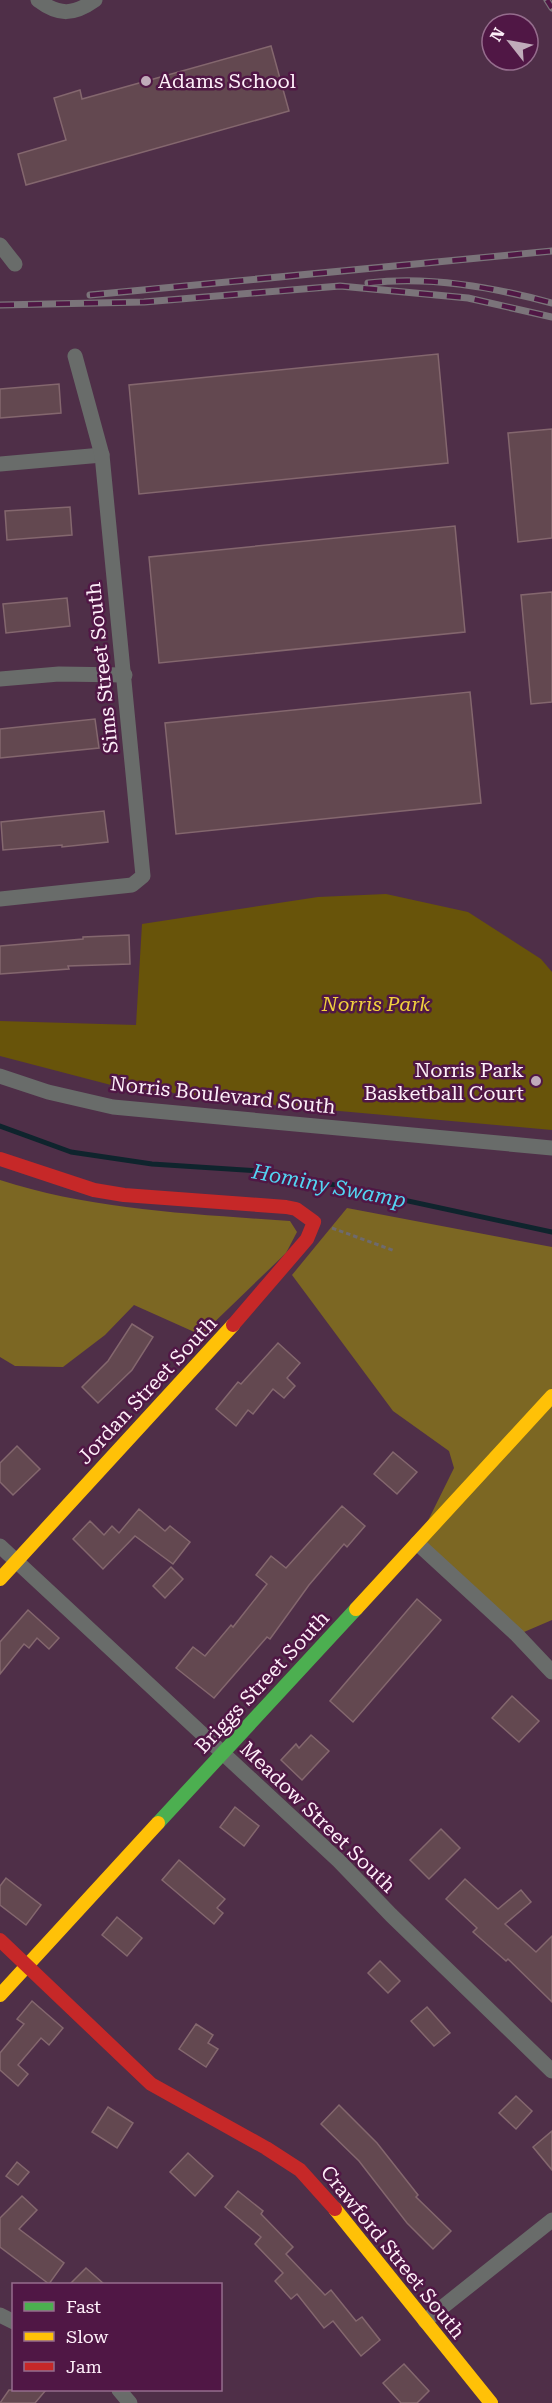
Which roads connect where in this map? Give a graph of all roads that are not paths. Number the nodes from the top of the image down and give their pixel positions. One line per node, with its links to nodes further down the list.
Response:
1 (38, 0): 2 (street)
2 (95, 0)
3 (0, 245): 4 (street)
4 (15, 264)
5 (75, 357): 6 (street, Sims Street South)
6 (102, 454): 7 (street); 8 (street, Sims Street South)
7 (0, 464)
8 (125, 675): 9 (street); 10 (street, Sims Street South)
9 (0, 680)
10 (0, 899)
11 (0, 1076): 12 (street, Norris Boulevard South)
12 (552, 1148)
13 (0, 1159): 17 (street, Jordan Street South)
14 (552, 1396): 15 (street, Briggs Street South)
15 (417, 1543): 19 (street); 20 (street, Briggs Street South)
16 (0, 1546): 17 (street, Meadow Street South)
17 (16, 1562): 18 (street, Jordan Street South); 20 (street, Meadow Street South)
18 (0, 1579)
19 (552, 1672)
20 (222, 1754): 22 (street, Briggs Street South); 24 (street, Meadow Street South)
21 (0, 1941): 22 (street, Crawford Street South)
22 (27, 1965): 23 (street, Briggs Street South); 26 (street, Crawford Street South)
23 (0, 1995)
24 (552, 2071)
25 (552, 2220): 26 (street)
26 (425, 2321): 29 (street, Crawford Street South)
27 (120, 2391): 28 (street)
28 (130, 2403)
29 (491, 2403)

